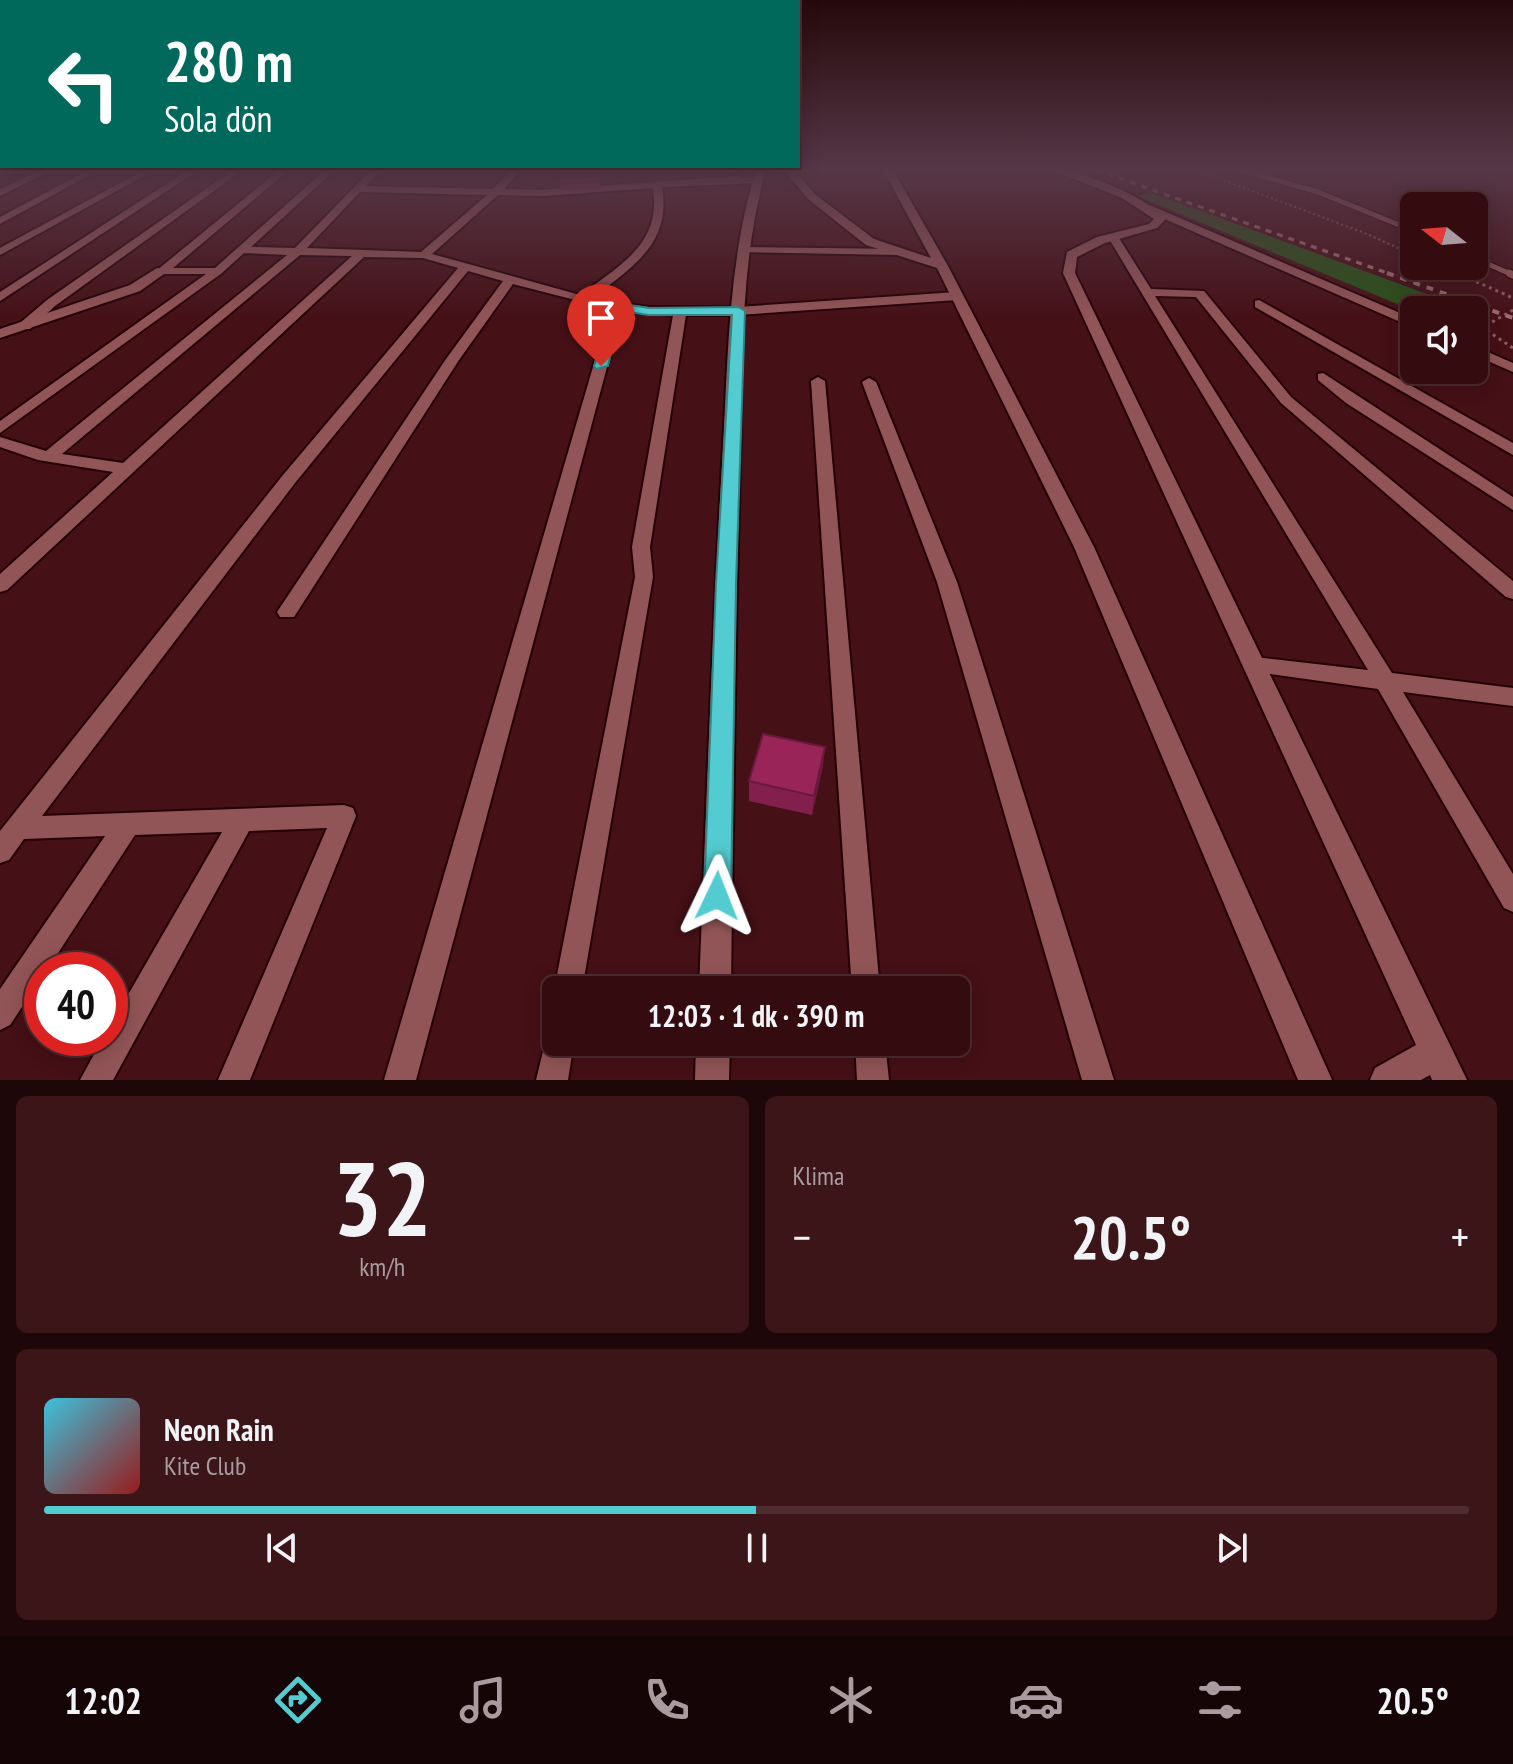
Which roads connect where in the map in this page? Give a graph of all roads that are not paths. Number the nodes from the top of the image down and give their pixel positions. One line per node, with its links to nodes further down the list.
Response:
1 (58, 220): 18 (street)
2 (117, 220): 31 (street)
3 (167, 220): 38 (street)
4 (223, 220): 25 (street)
5 (276, 220): 15 (street)
6 (328, 220): 17 (street)
7 (464, 220): 21 (street)
8 (658, 220): 32 (street)
9 (748, 220): 16 (street)
10 (842, 220): 19 (street)
11 (916, 220): 23 (street)
12 (1159, 220): 14 (street)
13 (1176, 220): 37 (street)
14 (1113, 237): 29 (street); 58 (street)
15 (244, 250): 17 (street); 26 (street)
16 (745, 250): 19 (street); 36 (street)
17 (298, 251): 20 (street); 48 (street)
18 (0, 252)
19 (899, 252): 23 (street)
20 (362, 253): 21 (street); 49 (street)
21 (424, 255): 24 (street)
22 (1488, 264): 27 (lane)
23 (942, 266): 30 (street)
24 (465, 267): 28 (street); 63 (street)
25 (162, 271): 26 (street); 38 (street)
26 (218, 271): 45 (street)
27 (1513, 275)
28 (510, 279): 32 (street); 57 (street)
29 (1147, 292): 56 (street); 59 (street)
30 (957, 296): 36 (street); 81 (street)
31 (0, 297)
32 (582, 300): 34 (street)
33 (1259, 304): 47 (street)
34 (617, 307): 35 (street); 76 (street)
35 (680, 311): 36 (street); 66 (street)
36 (738, 311): 67 (street)
37 (1400, 318)
38 (25, 326): 39 (street)
39 (0, 334)
40 (1488, 356): 41 (street)
41 (1513, 368)
42 (1323, 377): 51 (street)
43 (818, 381): 68 (street)
44 (869, 382): 80 (street)
45 (0, 428)
46 (0, 442): 48 (street)
47 (1513, 450)
48 (49, 457): 49 (street)
49 (127, 469): 54 (street)
50 (1513, 487): 51 (street)
51 (1492, 493): 52 (street)
52 (1513, 505)
53 (0, 563): 54 (street)
54 (19, 567): 55 (street)
55 (0, 585)
56 (1513, 592)
57 (287, 612)
58 (1255, 665): 59 (street); 73 (street)
59 (1385, 681): 60 (street); 65 (street)
60 (1513, 697)
61 (242, 820): 62 (street); 74 (street); 75 (street)
62 (128, 824): 63 (street); 69 (street)
63 (17, 828): 64 (street)
64 (0, 851)
65 (1513, 899)
66 (571, 976)
67 (715, 976)
68 (865, 976)
69 (0, 1015)
70 (556, 1056): 77 (street)
71 (713, 1056): 78 (street)
72 (871, 1056): 79 (street)
73 (1444, 1066): 82 (street)
74 (96, 1080)
75 (234, 1080)
76 (400, 1080)
77 (552, 1080)
78 (712, 1080)
79 (873, 1080)
80 (1098, 1080)
81 (1315, 1080)
82 (1387, 1080)

